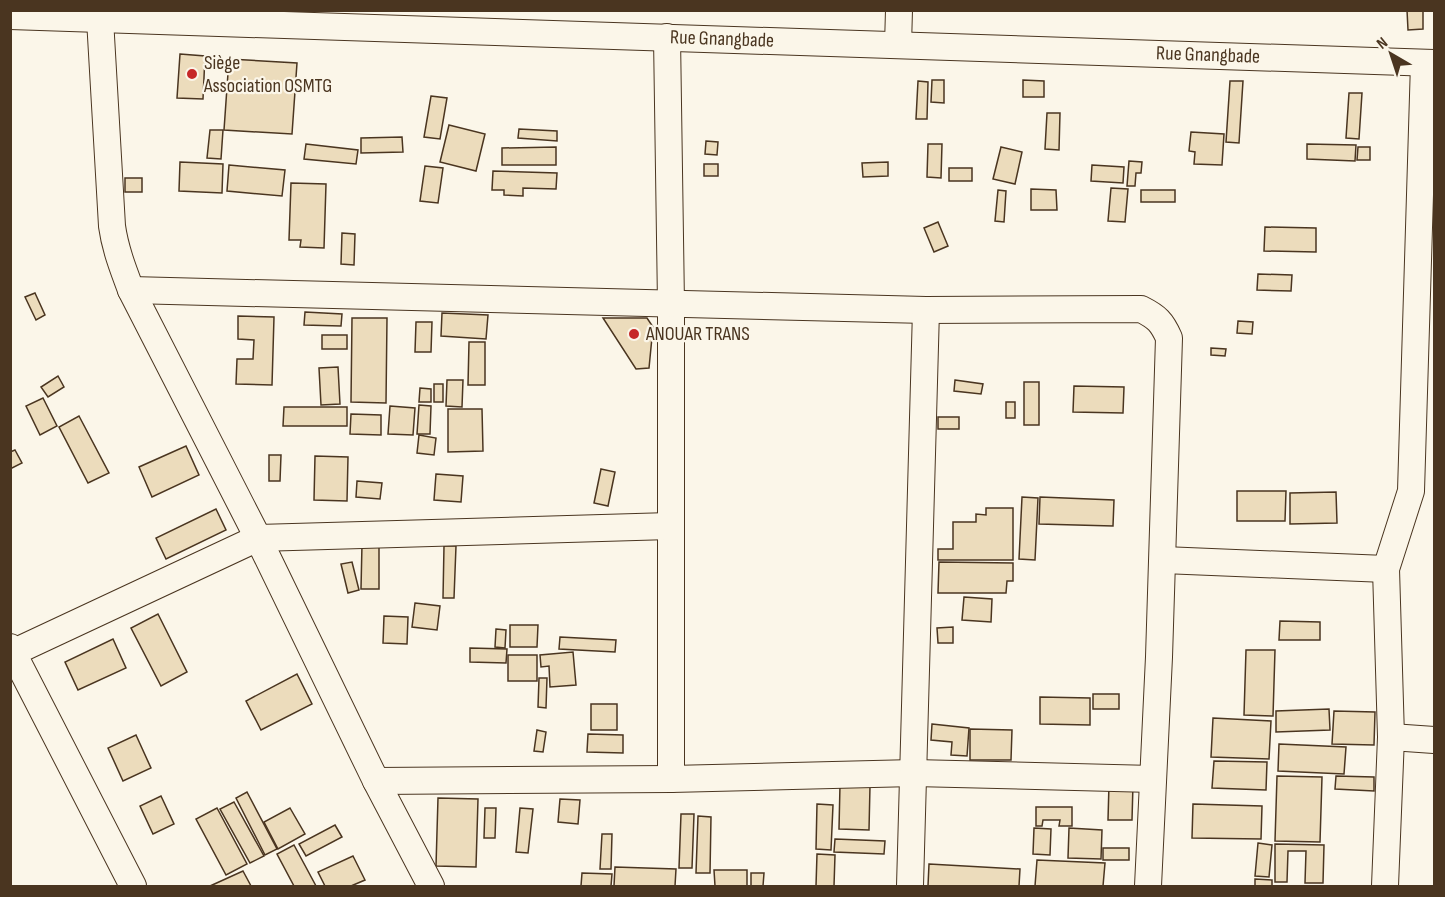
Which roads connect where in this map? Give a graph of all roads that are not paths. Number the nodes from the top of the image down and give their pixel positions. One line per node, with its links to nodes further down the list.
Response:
1 (899, 10): 6 (street)
2 (10, 16): 4 (street, Rue Gnangbade)
3 (189, 16): 4 (street, Rue Gnangbade); 5 (street, Rue Gnangbade)
4 (100, 19): 8 (street)
5 (667, 37): 6 (street, Rue Gnangbade); 9 (street)
6 (898, 45): 7 (street, Rue Gnangbade)
7 (1429, 63): 11 (street)
8 (131, 290): 9 (street); 13 (street)
9 (671, 304): 10 (street); 12 (street)
10 (926, 310): 14 (street); 19 (street)
11 (1425, 321): 15 (street)
12 (670, 526): 13 (street); 20 (street)
13 (258, 538): 16 (street); 22 (street)
14 (1163, 560): 15 (street); 21 (street)
15 (1386, 568): 17 (street)
16 (12, 651): 23 (street)
17 (1391, 737): 18 (street); 27 (street)
18 (1434, 740)
19 (914, 773): 20 (street); 21 (street); 25 (street)
20 (671, 779): 22 (street)
21 (1153, 779): 26 (street)
22 (376, 782): 24 (street)
23 (133, 886)
24 (431, 886)
25 (910, 886)
26 (1148, 886)
27 (1384, 886)

